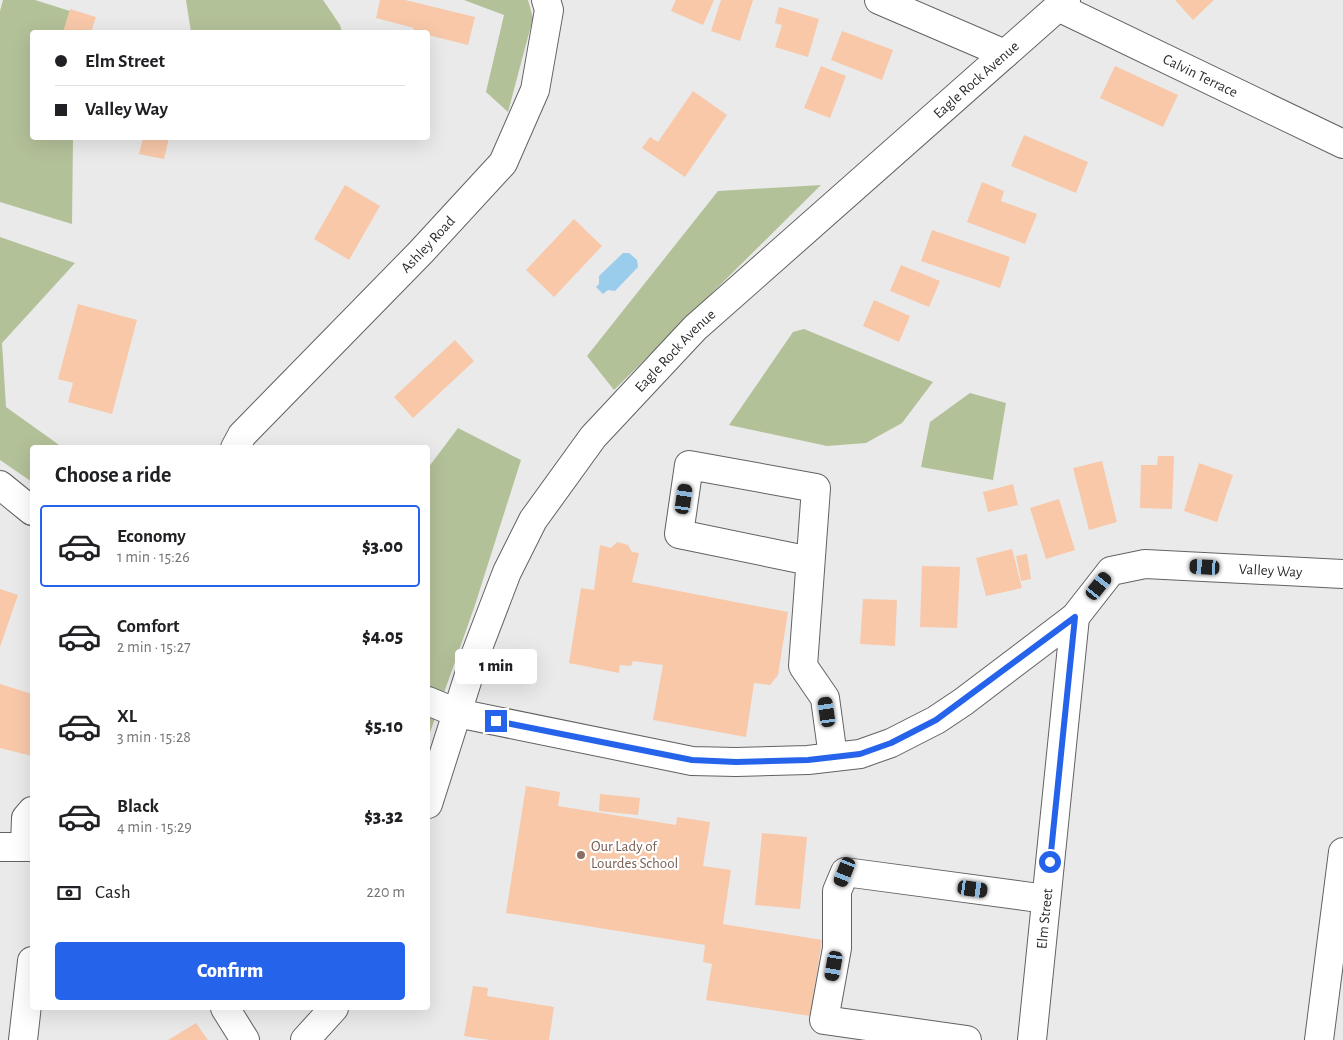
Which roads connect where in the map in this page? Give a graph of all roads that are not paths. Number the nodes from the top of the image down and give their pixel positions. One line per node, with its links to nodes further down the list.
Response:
1 (546, 0): 6 (street, Ashley Road)
2 (879, 0): 4 (street)
3 (1062, 4): 4 (street, Eagle Rock Avenue); 5 (street, Calvin Terrace)
4 (1005, 54): 13 (street, Eagle Rock Avenue)
5 (1343, 144)
6 (237, 445)
7 (0, 485): 8 (street)
8 (30, 509)
9 (810, 561): 9 (street); 14 (street)
10 (1343, 574): 11 (street, Valley Way)
11 (1075, 617): 14 (street, Valley Way); 19 (street, Elm Street)
12 (430, 702): 13 (street, Valley Way)
13 (457, 713): 14 (street, Valley Way); 15 (street, Eagle Rock Avenue)
14 (833, 757)
15 (430, 798)
16 (30, 813): 17 (street)
17 (19, 847)
18 (1343, 852): 26 (street)
19 (1046, 899): 24 (street); 25 (street, Elm Street)
20 (30, 981): 23 (street)
21 (332, 1010): 22 (street)
22 (313, 1037)
23 (24, 1040)
24 (968, 1040)
25 (1032, 1040)
26 (1319, 1040)

